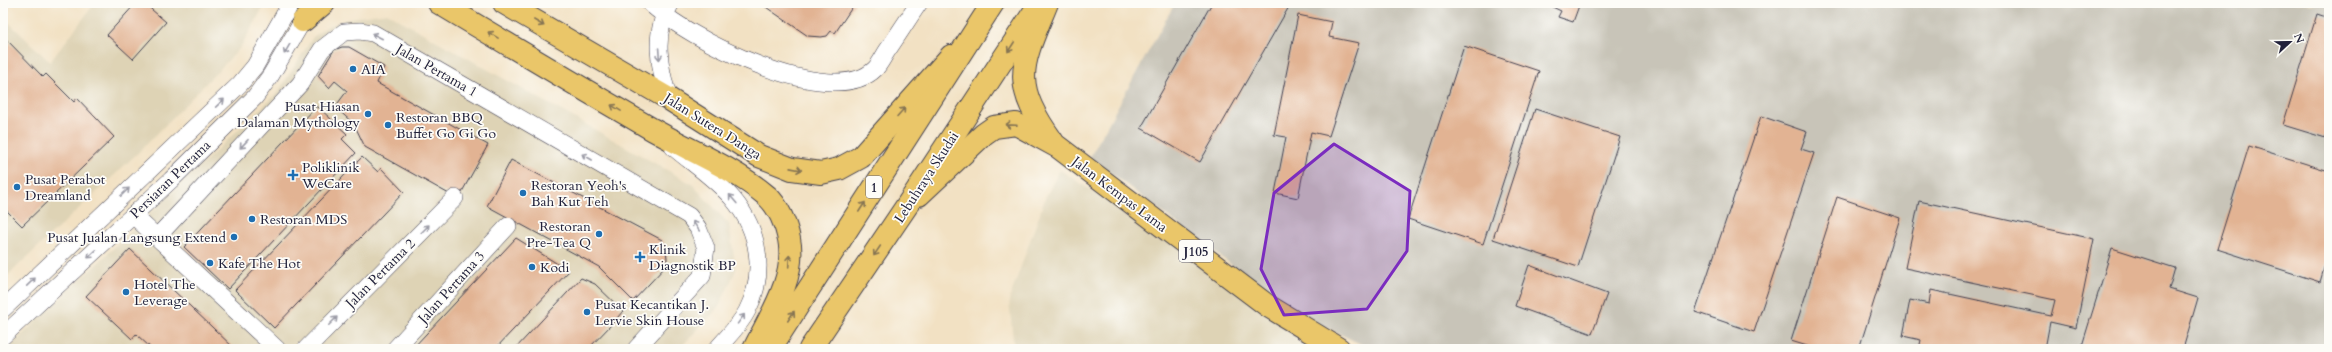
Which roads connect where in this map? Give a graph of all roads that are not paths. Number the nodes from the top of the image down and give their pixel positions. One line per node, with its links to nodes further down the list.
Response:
1 (324, 3): 9 (main road)
2 (439, 3): 13 (main road, Jalan Sutera Danga, one-way to 2)
3 (505, 3): 12 (main road, Jalan Sutera Danga, one-way to 12)
4 (650, 3): 10 (street)
5 (918, 3): 10 (street)
6 (993, 3): 11 (main road, 1)
7 (1040, 3): 16 (main road, Lebuhraya Skudai, one-way to 16)
8 (1047, 3): 14 (main road, Jalan Kempas Lama / J105)
9 (303, 9): 17 (street, Persiaran Pertama, one-way to 17); 20 (street, Persiaran Pertama, one-way to 9)
10 (667, 9): 12 (street, one-way to 12)
11 (978, 25): 12 (main road, Jalan Sutera Danga, one-way to 11); 29 (main road, 1, one-way to 11)
12 (669, 99)
13 (650, 128): 27 (street, one-way to 13); 28 (main road, Jalan Sutera Danga, one-way to 13)
14 (1058, 148): 16 (main road, Jalan Kempas Lama / J105, one-way to 16); 31 (main road, Jalan Kempas Lama / J105)
15 (455, 198): 24 (street, Jalan Pertama 2, one-way to 15)
16 (906, 207): 30 (main road, Lebuhraya Skudai, one-way to 30)
17 (133, 215): 19 (street); 21 (street, Persiaran Pertama, one-way to 21)
18 (508, 226): 25 (street, Jalan Pertama 3)
19 (157, 237): 23 (street); 26 (street, Jalan Pertama 1, one-way to 19)
20 (3, 310): 21 (street)
21 (16, 324): 22 (street, Persiaran Pertama)
22 (3, 336)
23 (277, 349)
24 (306, 349)
25 (395, 349)
26 (636, 349)
27 (717, 349)
28 (754, 349)
29 (770, 349)
30 (810, 349)
31 (1339, 349)

